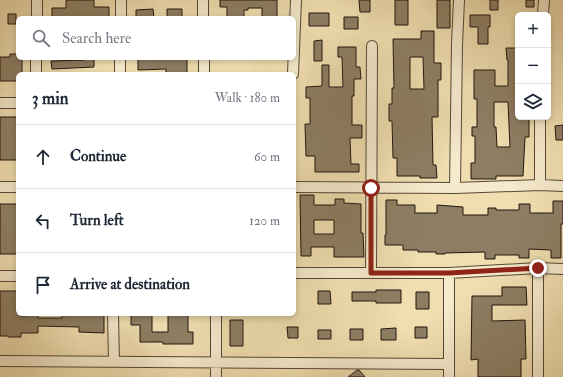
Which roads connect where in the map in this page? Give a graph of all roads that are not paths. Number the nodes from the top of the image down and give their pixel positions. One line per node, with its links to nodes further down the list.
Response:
1 (37, 0): 8 (street)
2 (121, 0): 9 (street)
3 (203, 0): 10 (street)
4 (296, 0): 11 (street)
5 (460, 0): 30 (street)
6 (544, 0): 7 (street)
7 (543, 12)
8 (37, 16)
9 (121, 16)
10 (203, 16)
11 (295, 16)
12 (372, 46): 29 (street)
13 (36, 60): 17 (street)
14 (120, 60): 18 (street)
15 (204, 60): 19 (street)
16 (294, 60): 20 (street)
17 (36, 72)
18 (120, 72)
19 (204, 72)
20 (293, 72)
21 (0, 103): 22 (street)
22 (16, 103)
23 (540, 120): 24 (street)
24 (540, 185): 25 (street); 30 (street)
25 (563, 186)
26 (0, 187): 27 (street)
27 (16, 187)
28 (296, 187): 29 (street)
29 (371, 188): 30 (street); 34 (street)
30 (455, 188)
31 (538, 268): 32 (street); 35 (street); 46 (street)
32 (563, 269)
33 (296, 273): 34 (street)
34 (371, 273): 35 (street)
35 (449, 273): 43 (street)
36 (0, 276): 37 (street)
37 (16, 276)
38 (113, 316): 41 (street)
39 (216, 316): 42 (street)
40 (0, 361): 41 (street)
41 (114, 362): 42 (street)
42 (216, 363): 43 (street); 44 (street)
43 (448, 364): 45 (street)
44 (216, 377)
45 (449, 377)
46 (538, 377)

